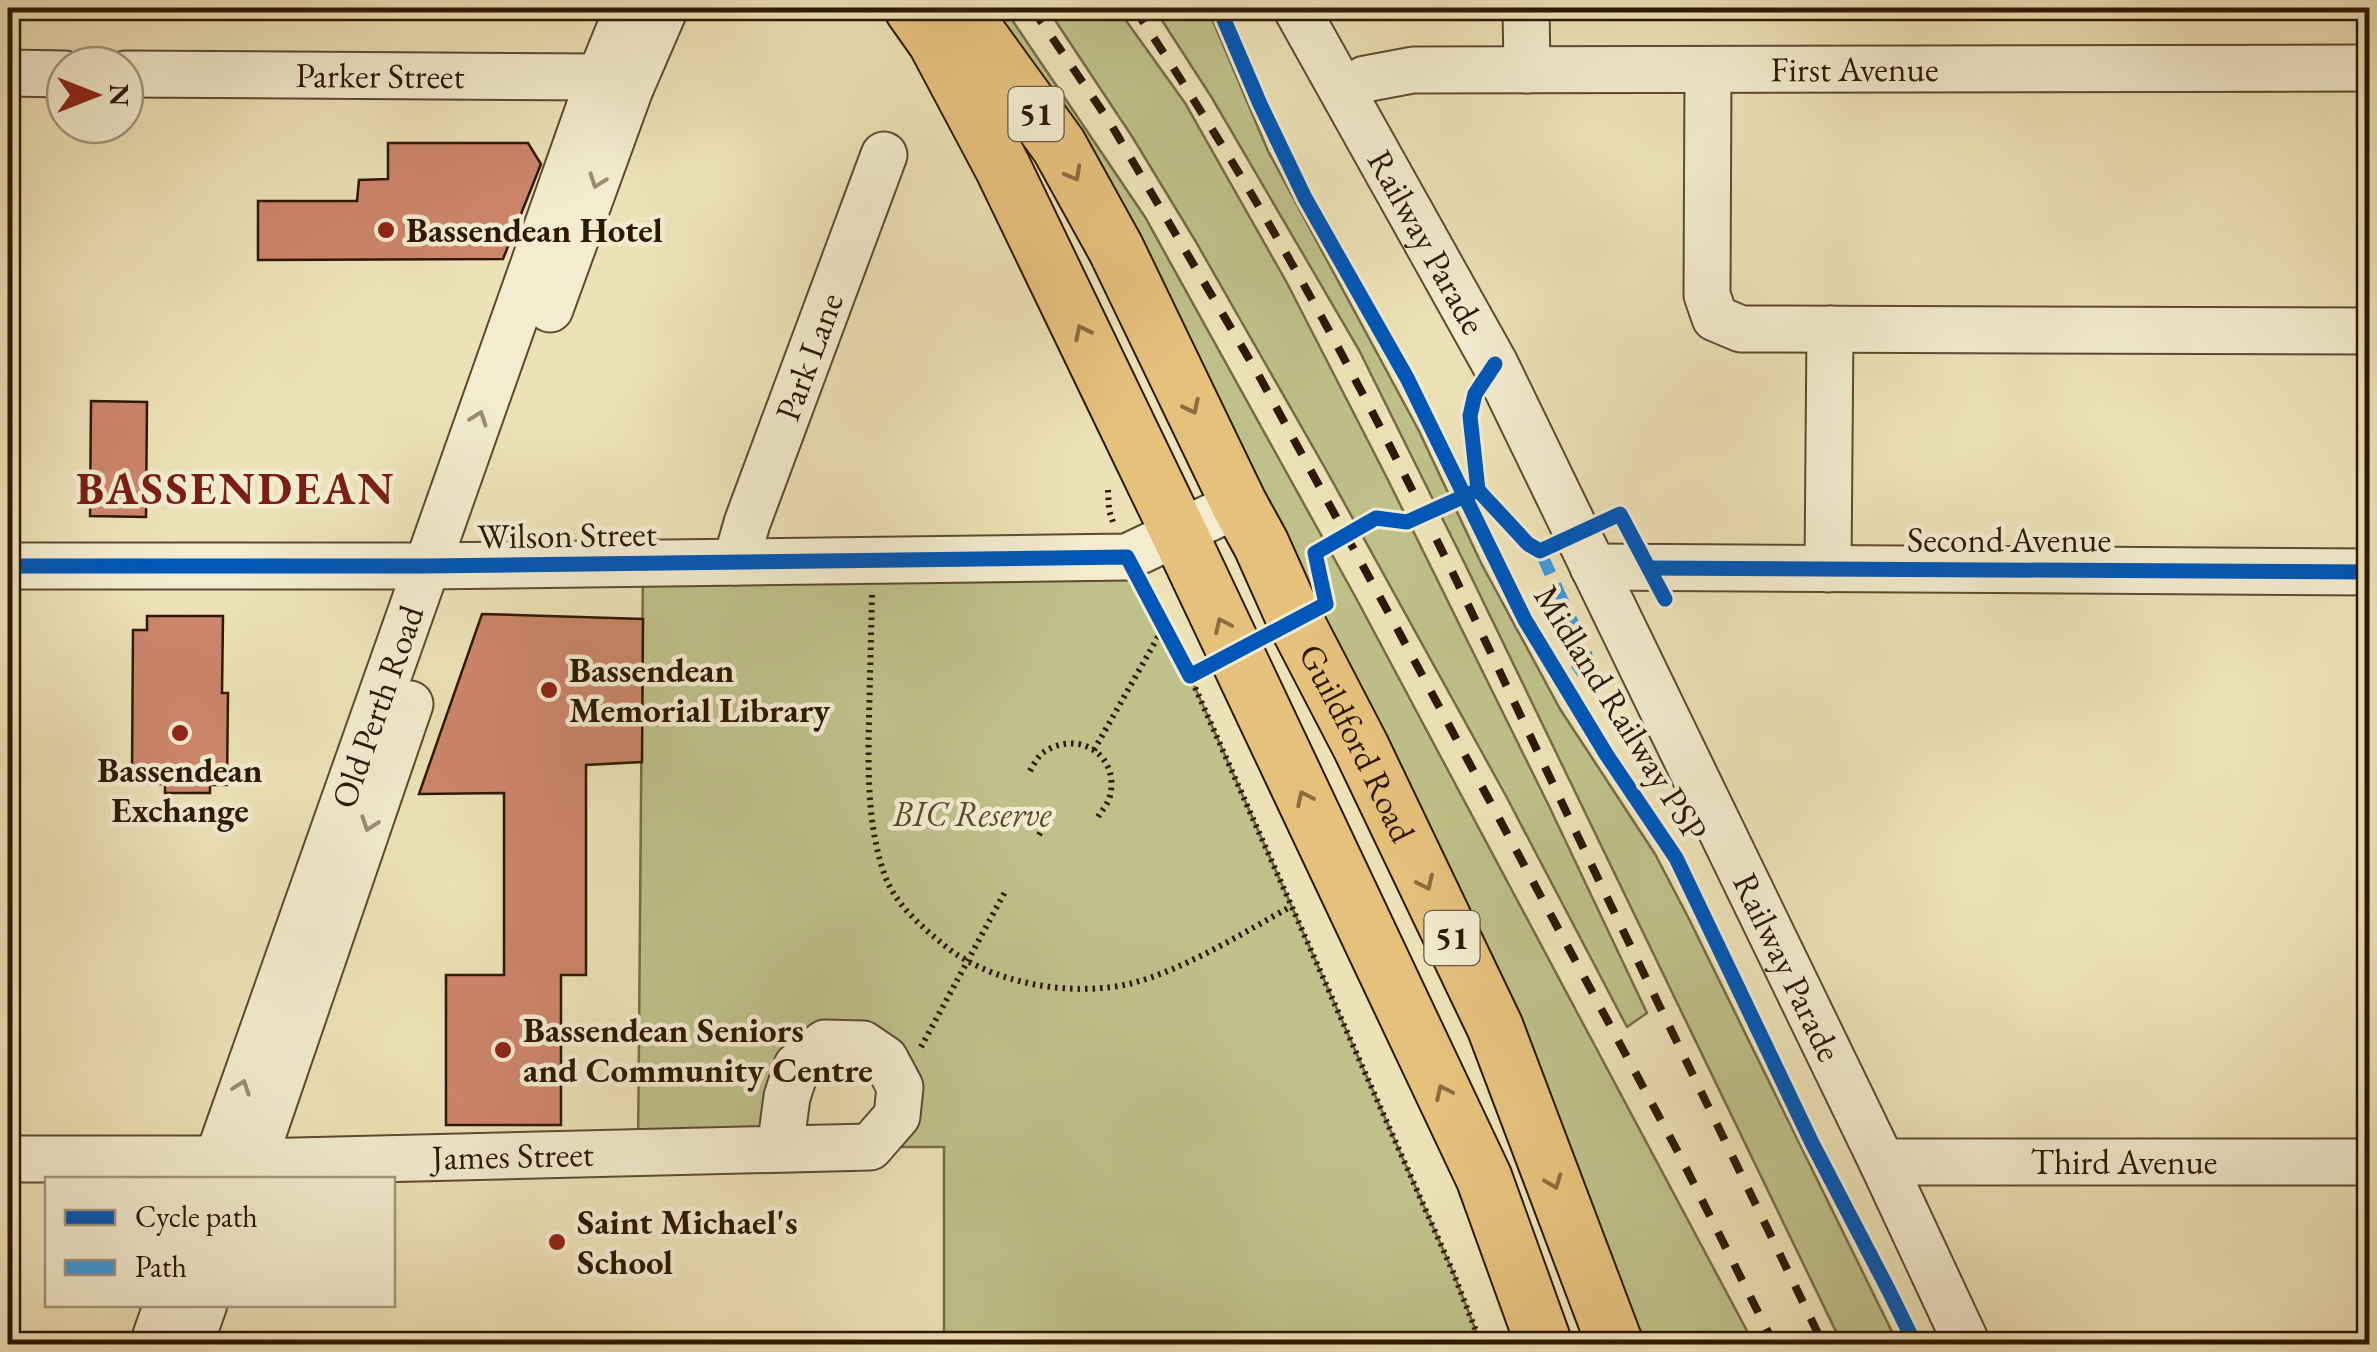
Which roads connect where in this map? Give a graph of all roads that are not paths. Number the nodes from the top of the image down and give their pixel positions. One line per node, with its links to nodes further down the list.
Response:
1 (628, 8): 13 (street, Old Perth Road)
2 (665, 8): 13 (street, Old Perth Road)
3 (912, 8): 19 (highway, Guildford Road / 51, one-way to 3)
4 (959, 8): 18 (highway, Guildford Road / 51, one-way to 18)
5 (1296, 8): 14 (street, Railway Parade)
6 (1526, 8): 8 (street)
7 (2370, 68): 9 (street, First Avenue)
8 (1527, 70): 9 (street, First Avenue); 14 (street, First Avenue)
9 (1708, 70): 16 (street)
10 (8, 73): 11 (street)
11 (45, 74)
12 (145, 74): 13 (street, Parker Street)
13 (615, 83): 22 (street, Old Perth Road)
14 (1343, 90): 23 (street, Railway Parade)
15 (884, 154): 20 (street, Park Lane)
16 (1830, 329): 17 (street); 24 (street)
17 (2370, 331)
18 (1239, 504): 19 (street, Wilson Street); 36 (highway, Guildford Road / 51, one-way to 36)
19 (1179, 532): 20 (street, Wilson Street); 35 (highway, Guildford Road / 51, one-way to 19)
20 (736, 562): 22 (street, Wilson Street)
21 (8, 566): 22 (street, Wilson Street)
22 (441, 566): 30 (street, Old Perth Road)
23 (1592, 567): 24 (street, Second Avenue); 28 (street, Railway Parade)
24 (1828, 569): 25 (street, Second Avenue)
25 (2370, 572)
26 (780, 1149): 26 (street, James Street); 30 (street, James Street)
27 (8, 1158): 30 (street, James Street)
28 (1882, 1162): 29 (street, Third Avenue); 37 (street, Railway Parade)
29 (2370, 1162)
30 (232, 1170)
31 (166, 1307): 33 (street)
32 (203, 1307): 34 (street)
33 (154, 1344)
34 (190, 1344)
35 (1544, 1344)
36 (1615, 1344)
37 (1967, 1344)

